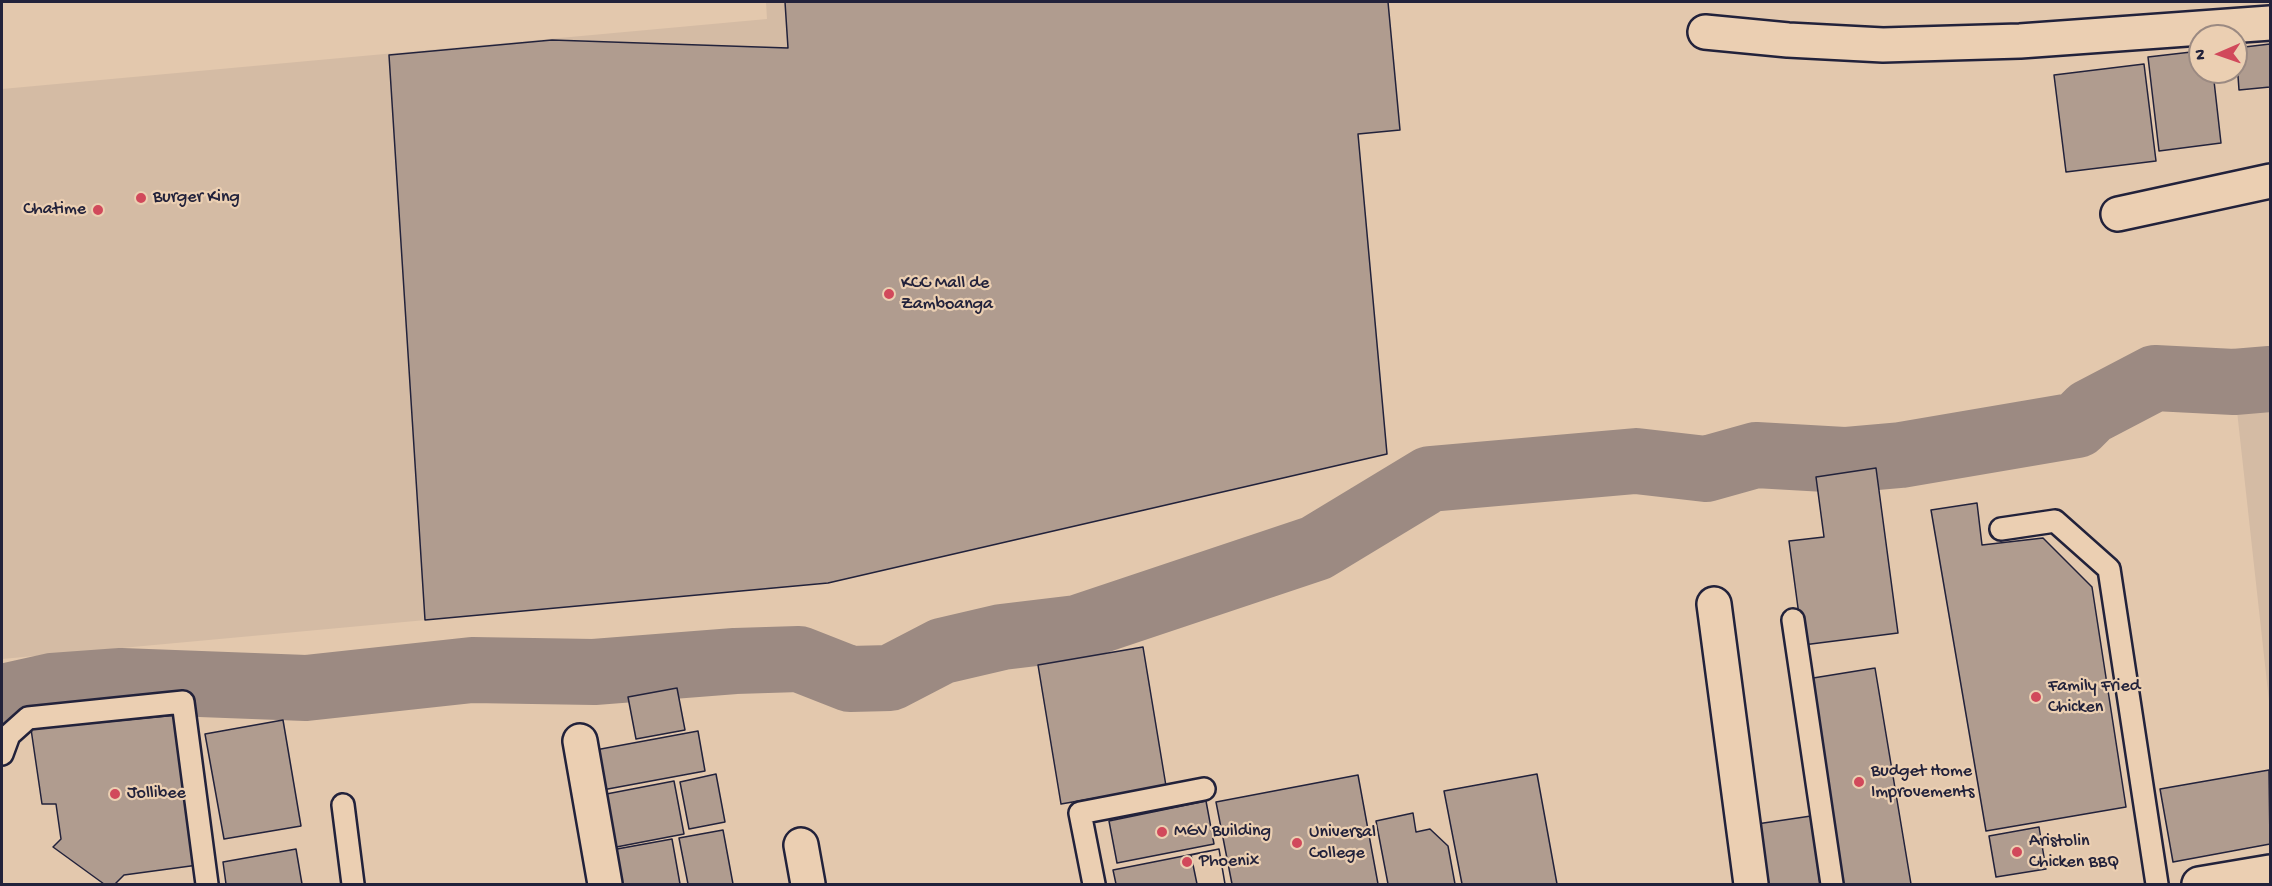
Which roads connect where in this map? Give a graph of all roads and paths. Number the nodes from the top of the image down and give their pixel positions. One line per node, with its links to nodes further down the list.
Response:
1 (2252, 16): 2 (street)
2 (1705, 32)
3 (2271, 181): 4 (street)
4 (2118, 214)
5 (2001, 530): 22 (lane)
6 (1714, 604): 20 (street)
7 (1793, 620): 21 (lane)
8 (580, 741): 17 (street)
9 (2, 754): 15 (lane)
10 (1204, 789): 19 (lane)
11 (343, 805): 16 (lane)
12 (801, 845): 18 (street)
13 (2271, 872): 14 (street)
14 (2218, 883)
15 (207, 885)
16 (353, 885)
17 (605, 885)
18 (808, 885)
19 (1094, 885)
20 (1751, 885)
21 (1832, 885)
22 (2157, 885)

